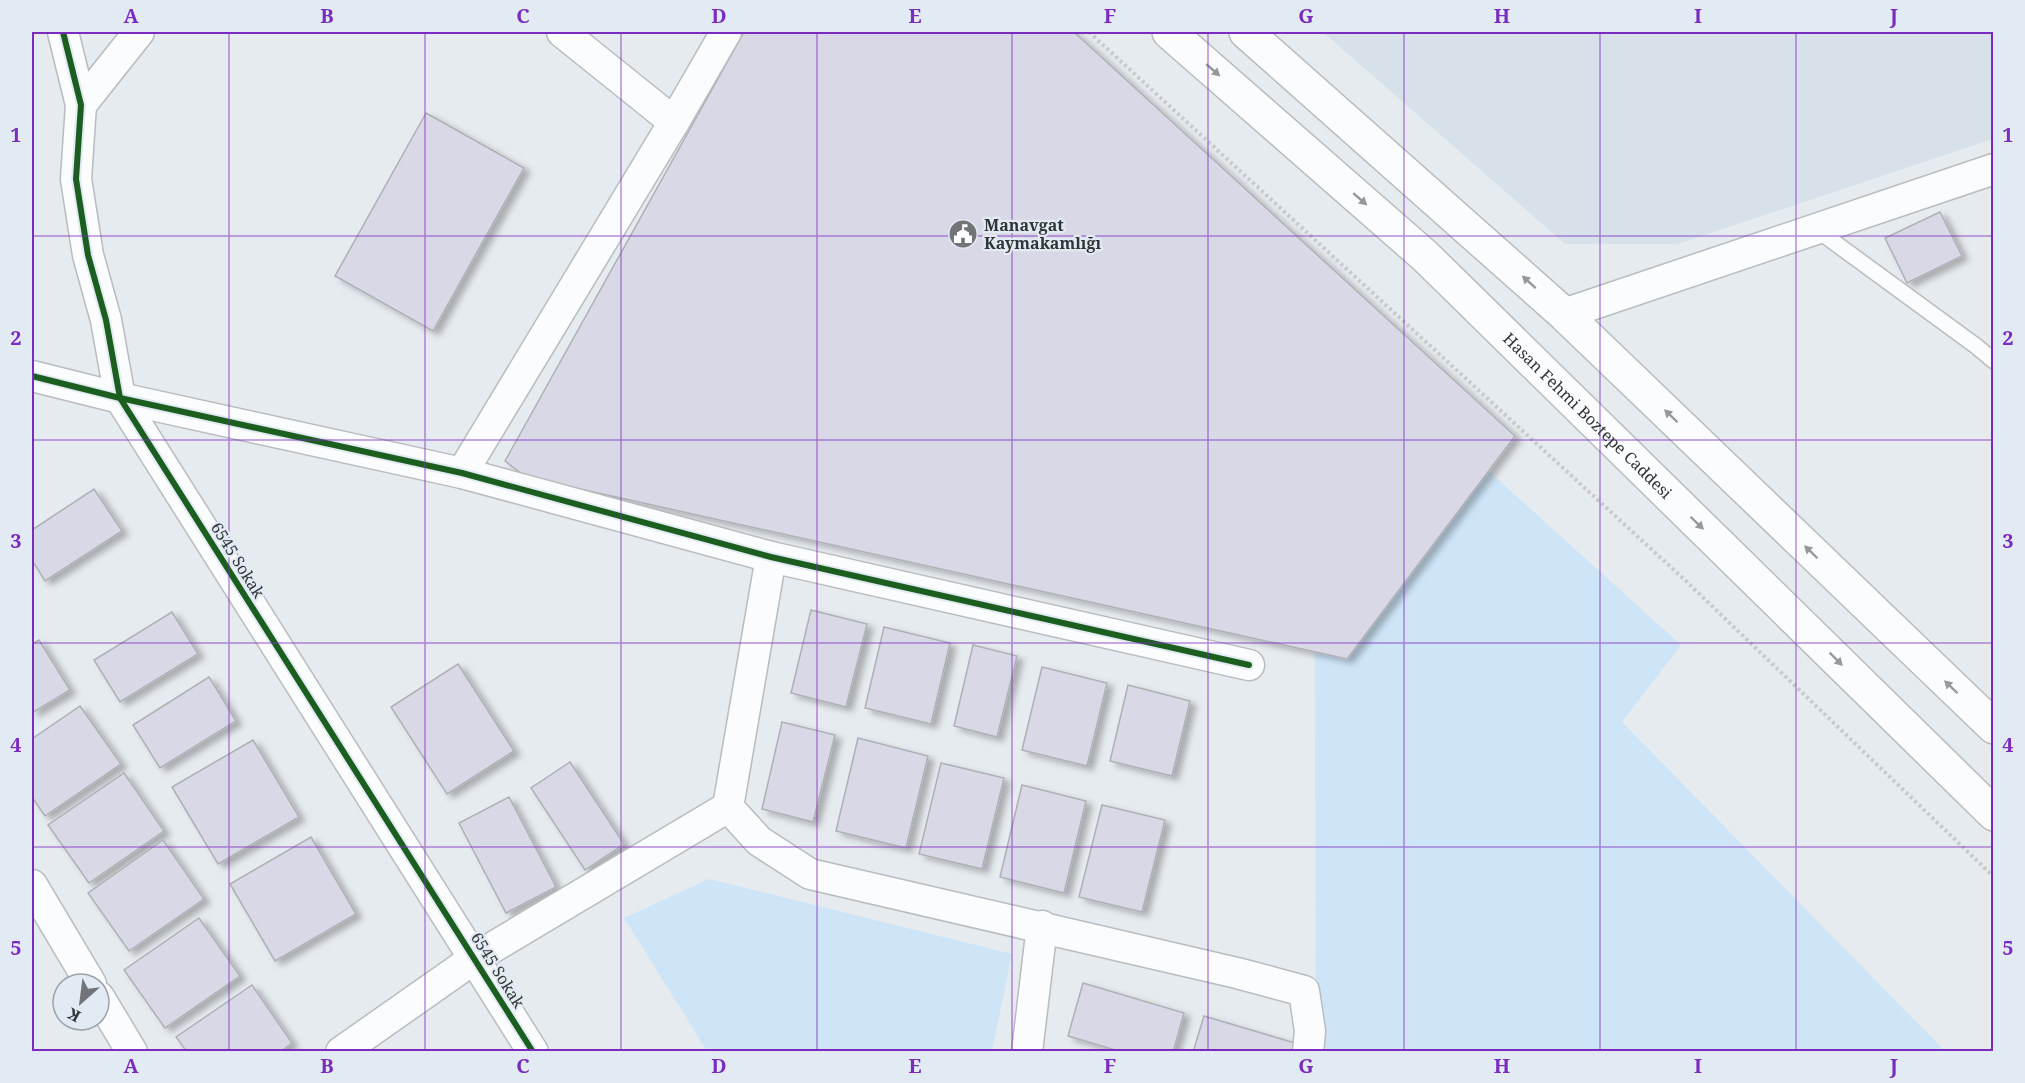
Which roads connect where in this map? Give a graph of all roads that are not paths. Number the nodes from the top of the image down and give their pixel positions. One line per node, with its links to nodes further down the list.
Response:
1 (63, 32): 7 (street, 6545 Sokak)
2 (139, 32): 7 (street)
3 (562, 32): 8 (street)
4 (726, 32): 8 (street)
5 (1169, 32): 20 (main road, Hasan Fehmi Boztepe Caddesi, one-way to 20)
6 (1246, 32): 11 (main road, one-way to 6)
7 (81, 105): 14 (street, 6545 Sokak)
8 (674, 122): 15 (street)
9 (1994, 169): 10 (street)
10 (1816, 229): 11 (street); 12 (lane)
11 (1564, 314): 18 (main road, one-way to 11)
12 (1994, 361)
13 (32, 376): 14 (street)
14 (120, 398): 15 (street); 23 (street, 6545 Sokak)
15 (462, 474): 16 (street)
16 (771, 557): 17 (street); 19 (street)
17 (1249, 665)
18 (1994, 728)
19 (728, 807): 22 (street); 23 (street)
20 (1994, 814)
21 (32, 885): 24 (street)
22 (1042, 926): 29 (street); 30 (street)
23 (475, 957): 27 (street); 28 (street, 6545 Sokak)
24 (84, 972)
25 (111, 1017): 26 (street)
26 (132, 1052)
27 (341, 1052)
28 (533, 1052)
29 (1027, 1052)
30 (1308, 1052)

